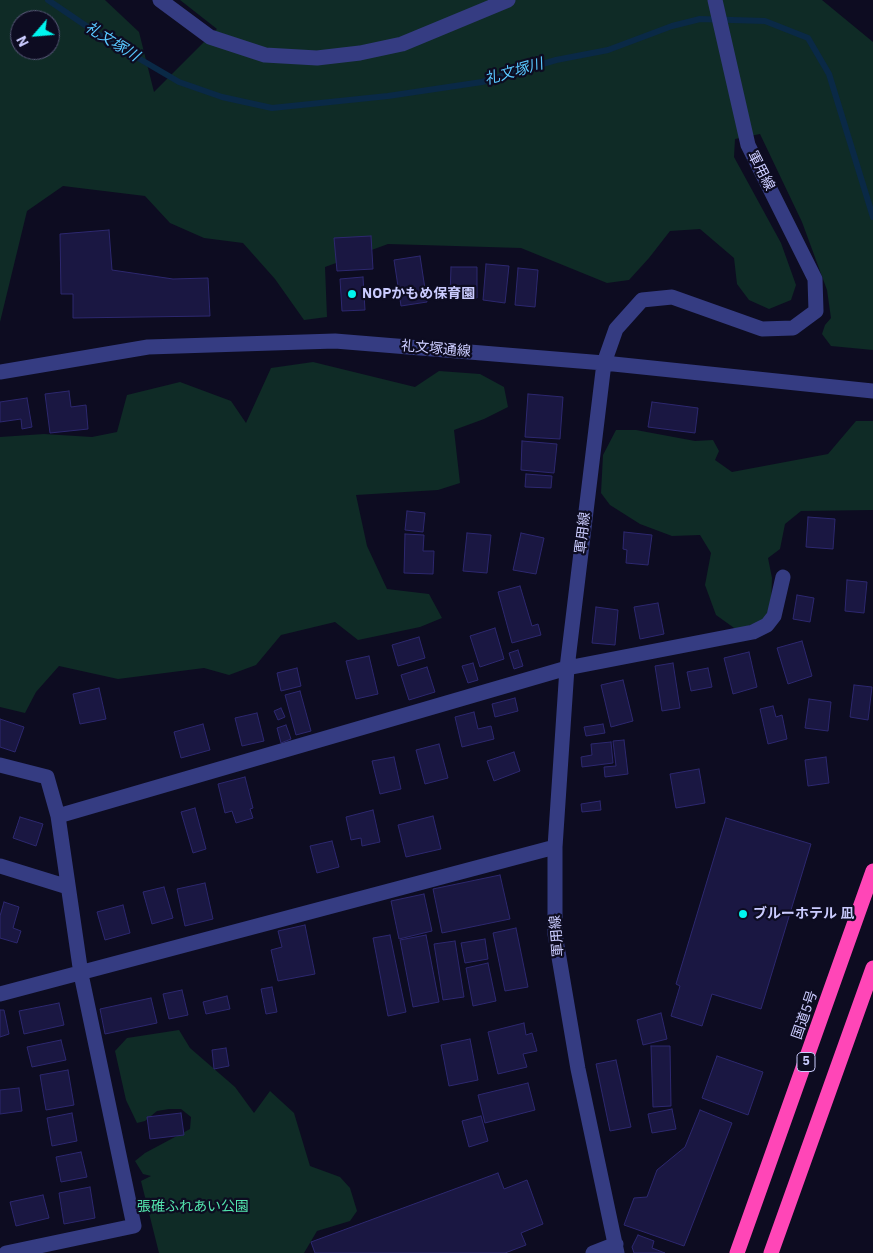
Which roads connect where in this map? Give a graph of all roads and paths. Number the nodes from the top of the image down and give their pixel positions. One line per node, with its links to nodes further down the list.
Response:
1 (160, 0): 2 (street)
2 (508, 0)
3 (716, 2): 4 (street, 軍用線)
4 (604, 363): 5 (street, 礼文塚通線); 6 (street, 礼文塚通線); 8 (street, 軍用線)
5 (0, 372)
6 (873, 391)
7 (783, 577): 8 (street)
8 (567, 668): 10 (street); 11 (street, 軍用線)
9 (0, 765): 10 (street)
10 (58, 816): 14 (street)
11 (555, 847): 16 (street); 18 (street, 軍用線)
12 (0, 866): 14 (street)
13 (873, 871): 21 (highway, 国道5号 / 5)
14 (68, 887): 16 (street)
15 (873, 968): 22 (highway, 5)
16 (82, 974): 17 (street); 19 (street)
17 (0, 994)
18 (616, 1249): 20 (street)
19 (6, 1253)
20 (593, 1253)
21 (737, 1253)
22 (771, 1253)

